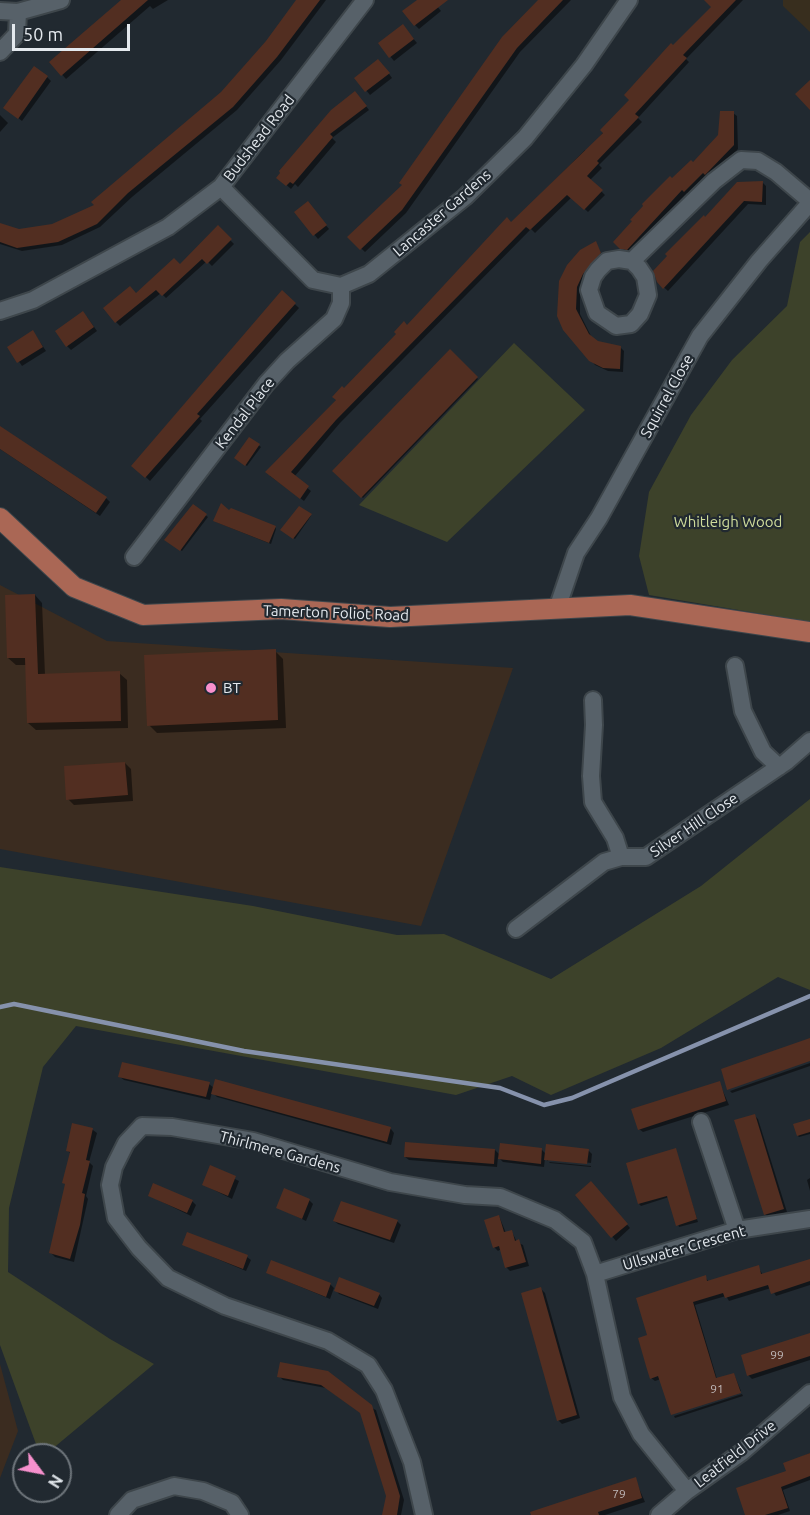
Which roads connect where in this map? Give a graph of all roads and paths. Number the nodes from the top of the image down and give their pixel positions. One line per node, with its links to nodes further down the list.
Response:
1 (62, 0): 5 (street)
2 (365, 0): 7 (street, Budshead Road)
3 (629, 0): 10 (street, Lancaster Gardens)
4 (0, 11): 5 (street)
5 (18, 12): 6 (street)
6 (0, 52)
7 (221, 187): 10 (street); 11 (street, Budshead Road)
8 (810, 202): 9 (street, Squirrel Close); 14 (street, Squirrel Close)
9 (632, 261)
10 (341, 286): 13 (street, Kendal Place)
11 (0, 311)
12 (0, 518): 14 (main road, Tamerton Foliot Road)
13 (134, 557)
14 (557, 609): 15 (main road, Tamerton Foliot Road)
15 (810, 632)
16 (735, 666): 19 (street)
17 (593, 700): 20 (street)
18 (810, 741): 19 (street, Silver Hill Close)
19 (779, 767): 20 (street, Silver Hill Close)
20 (621, 857): 21 (street, Silver Hill Close)
21 (516, 929)
22 (701, 1122): 24 (street)
23 (810, 1219): 24 (street, Ullswater Crescent)
24 (737, 1230): 25 (street, Ullswater Crescent)
25 (595, 1274): 27 (street, Thirlmere Gardens); 30 (street, Thirlmere Gardens)
26 (810, 1393): 27 (street, Leatfield Drive)
27 (687, 1491): 31 (street, Leatfield Drive)
28 (118, 1515): 29 (street)
29 (240, 1515)
30 (424, 1515)
31 (659, 1515)

